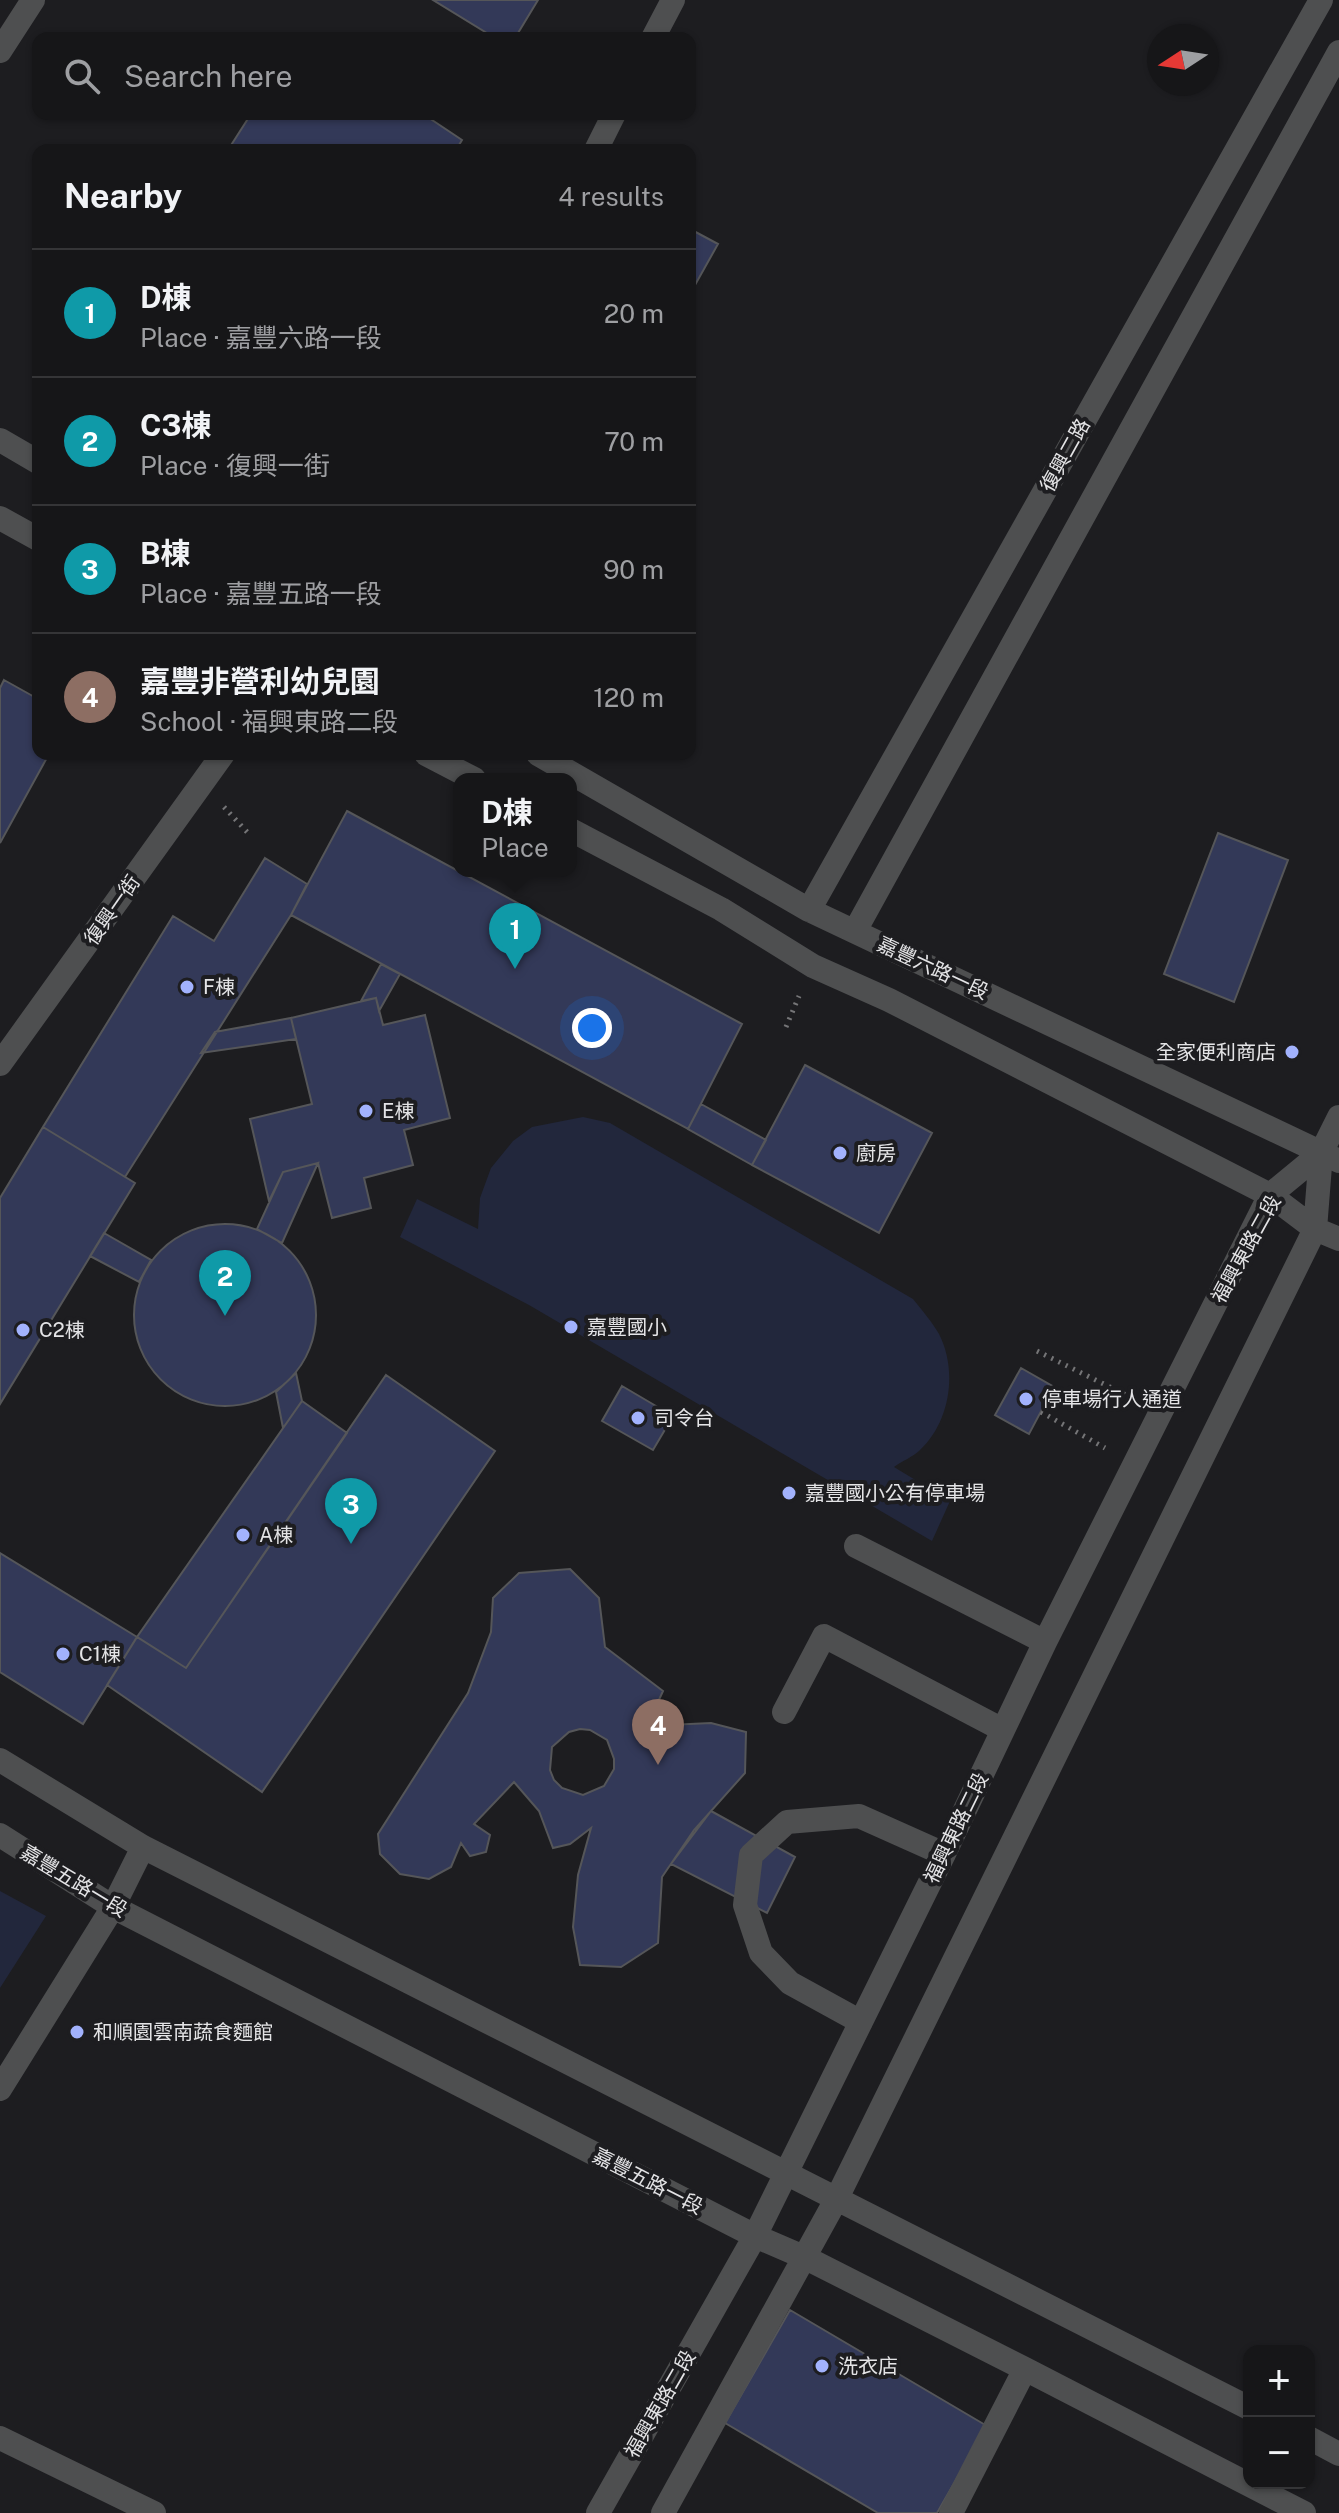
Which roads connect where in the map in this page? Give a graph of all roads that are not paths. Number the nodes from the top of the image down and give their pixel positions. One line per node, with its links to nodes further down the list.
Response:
1 (33, 0): 5 (street)
2 (673, 0): 4 (street)
3 (1321, 0): 20 (street, 復興二路)
4 (656, 32)
5 (0, 51)
6 (1339, 52): 21 (street)
7 (611, 120): 8 (street)
8 (599, 144)
9 (0, 440): 10 (street)
10 (32, 459)
11 (0, 518): 12 (street)
12 (32, 536)
13 (219, 760): 22 (street, 復興一街)
14 (438, 760): 16 (street)
15 (548, 760): 17 (street, 嘉豐六路一段)
16 (462, 773)
17 (571, 773)
18 (577, 776): 20 (street, 嘉豐六路一段)
19 (577, 833): 25 (street)
20 (809, 910): 21 (street, 嘉豐六路一段)
21 (855, 931): 24 (street, 嘉豐六路一段)
22 (0, 1064)
23 (1339, 1117): 24 (street, 福興東路二段)
24 (1330, 1157): 25 (street, 福興東路二段); 26 (street, 福興東路二段)
25 (1270, 1195): 26 (street); 29 (street, 福興東路二段)
26 (1315, 1229): 27 (street); 40 (street, 福興東路二段)
27 (1339, 1239)
28 (856, 1546): 29 (street)
29 (1045, 1642): 31 (street, 福興東路二段)
30 (784, 1712): 31 (street)
31 (1003, 1730): 35 (street, 福興東路二段)
32 (0, 1760): 34 (street)
33 (0, 1835): 36 (street, 嘉豐五路一段)
34 (143, 1847): 36 (street); 39 (street)
35 (944, 1854): 37 (street, 福興東路二段); 37 (street)
36 (113, 1907): 38 (street); 41 (street, 嘉豐五路一段)
37 (861, 2022): 39 (street, 福興東路二段)
38 (0, 2089)
39 (786, 2173): 40 (street); 41 (street, 福興東路二段)
40 (837, 2198): 42 (street, 福興東路二段); 44 (street)
41 (755, 2236): 42 (street, 嘉豐五路一段); 49 (street, 福興東路二段)
42 (806, 2258): 43 (street, 嘉豐五路一段); 50 (street, 福興東路二段)
43 (1025, 2369): 51 (street); 52 (street, 嘉豐五路一段)
44 (1243, 2405)
45 (0, 2438): 48 (street)
46 (1315, 2441): 47 (street)
47 (1339, 2454)
48 (154, 2513)
49 (598, 2513)
50 (663, 2513)
51 (951, 2513)
52 (1304, 2513)

